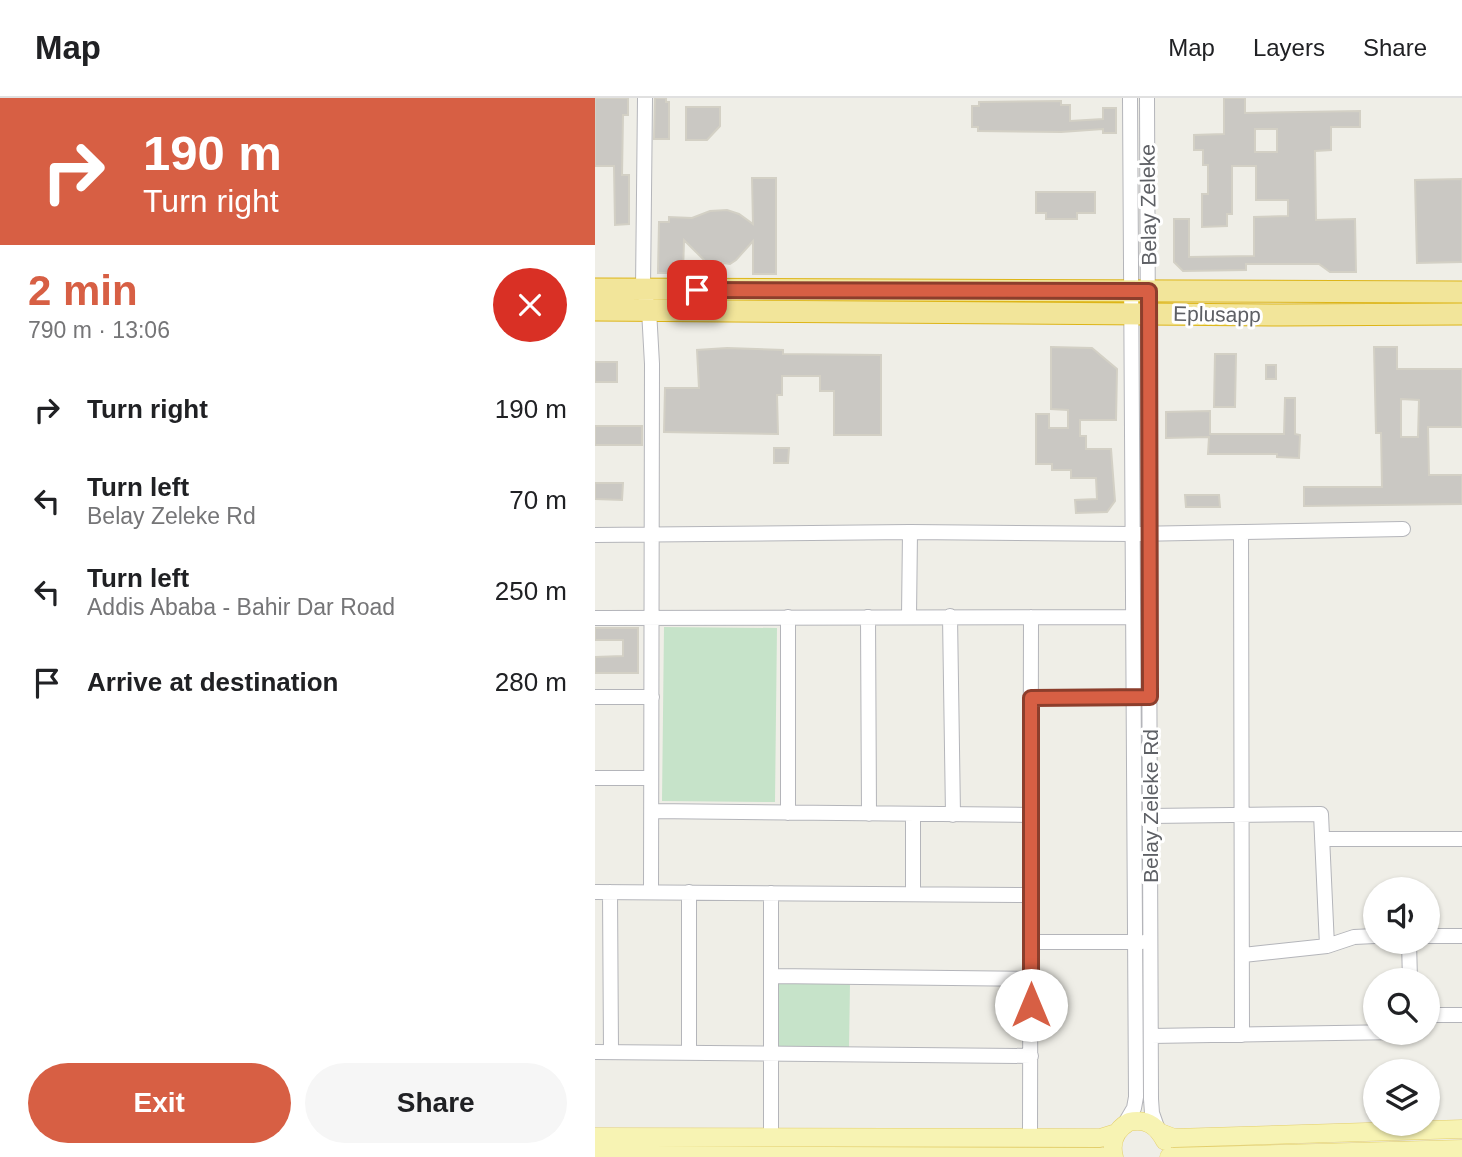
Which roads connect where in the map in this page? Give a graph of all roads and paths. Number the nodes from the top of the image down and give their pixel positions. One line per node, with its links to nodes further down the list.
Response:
1 (645, 98): 7 (street)
2 (1130, 98): 5 (street, Belay Zeleke)
3 (1147, 98): 5 (street, Belay Zeleke)
4 (595, 289): 7 (highway)
5 (1140, 291): 6 (highway); 7 (highway); 9 (street, Belay Zeleke)
6 (1462, 292)
7 (646, 300): 8 (highway, Eplusapp); 9 (highway, Eplusapp); 17 (street)
8 (595, 310)
9 (1140, 313): 10 (highway, Eplusapp); 13 (street, Belay Zeleke Rd); 15 (street, Belay Zeleke Rd)
10 (1462, 314)
11 (1403, 529): 14 (street)
12 (910, 532): 15 (street); 17 (street); 18 (street)
13 (1150, 533): 14 (street); 15 (street); 29 (street, Belay Zeleke Rd)
14 (1241, 533): 35 (street)
15 (1132, 534): 23 (street, Belay Zeleke Rd)
16 (595, 536): 17 (street)
17 (652, 536): 25 (street)
18 (909, 616): 19 (street); 21 (street)
19 (950, 616): 22 (street); 38 (street)
20 (788, 617): 21 (street); 25 (street); 34 (street)
21 (868, 617): 36 (street)
22 (1031, 617): 23 (street); 30 (street)
23 (1133, 617): 28 (street, Belay Zeleke Rd)
24 (595, 618): 25 (street)
25 (652, 618): 27 (street)
26 (595, 697): 27 (street)
27 (652, 697): 32 (street)
28 (1133, 697): 29 (street); 30 (street); 53 (street, Belay Zeleke Rd)
29 (1150, 697): 40 (street, Belay Zeleke Rd)
30 (1031, 698): 39 (street)
31 (595, 778): 32 (street)
32 (651, 778): 33 (street)
33 (652, 811): 34 (street); 44 (street)
34 (788, 813): 36 (street)
35 (1241, 813): 40 (street); 41 (street); 56 (street)
36 (869, 814): 37 (street)
37 (913, 815): 38 (street); 47 (street)
38 (953, 815): 39 (street)
39 (1031, 816): 48 (street)
40 (1150, 816): 54 (street, Belay Zeleke Rd)
41 (1322, 839): 42 (street); 55 (street)
42 (1462, 839)
43 (603, 892): 44 (street); 58 (street)
44 (651, 892): 45 (street)
45 (689, 892): 46 (street); 68 (street)
46 (771, 893): 47 (street); 59 (street)
47 (913, 894): 48 (street)
48 (1031, 895): 52 (street)
49 (1440, 936): 50 (street)
50 (1462, 936)
51 (1363, 937): 55 (street)
52 (1031, 942): 53 (street); 60 (street)
53 (1135, 942): 54 (street); 71 (street, Belay Zeleke Rd)
54 (1151, 942): 65 (street, Belay Zeleke Rd)
55 (1327, 946): 56 (street)
56 (1243, 956): 64 (street)
57 (595, 974): 58 (street)
58 (611, 974): 66 (street)
59 (773, 976): 60 (street); 69 (street)
60 (1031, 979): 70 (street)
61 (1440, 1015): 62 (street)
62 (1462, 1015)
63 (1363, 1033): 64 (street)
64 (1242, 1035): 65 (street)
65 (1151, 1036): 73 (street, Belay Zeleke Rd)
66 (611, 1051): 67 (street); 68 (street)
67 (595, 1052)
68 (689, 1052): 69 (street)
69 (772, 1053): 70 (street); 74 (street)
70 (1031, 1056): 76 (street)
71 (1120, 1129): 73 (main road); 76 (main road); 81 (main road)
72 (1462, 1129): 73 (main road)
73 (1160, 1131): 82 (main road)
74 (771, 1136): 75 (main road); 78 (main road)
75 (595, 1137)
76 (1030, 1137): 78 (main road)
77 (1462, 1149): 83 (main road)
78 (879, 1150): 79 (main road); 80 (main road)
79 (595, 1155)
80 (1104, 1157)
81 (1114, 1157)
82 (1163, 1157)
83 (1169, 1157)

